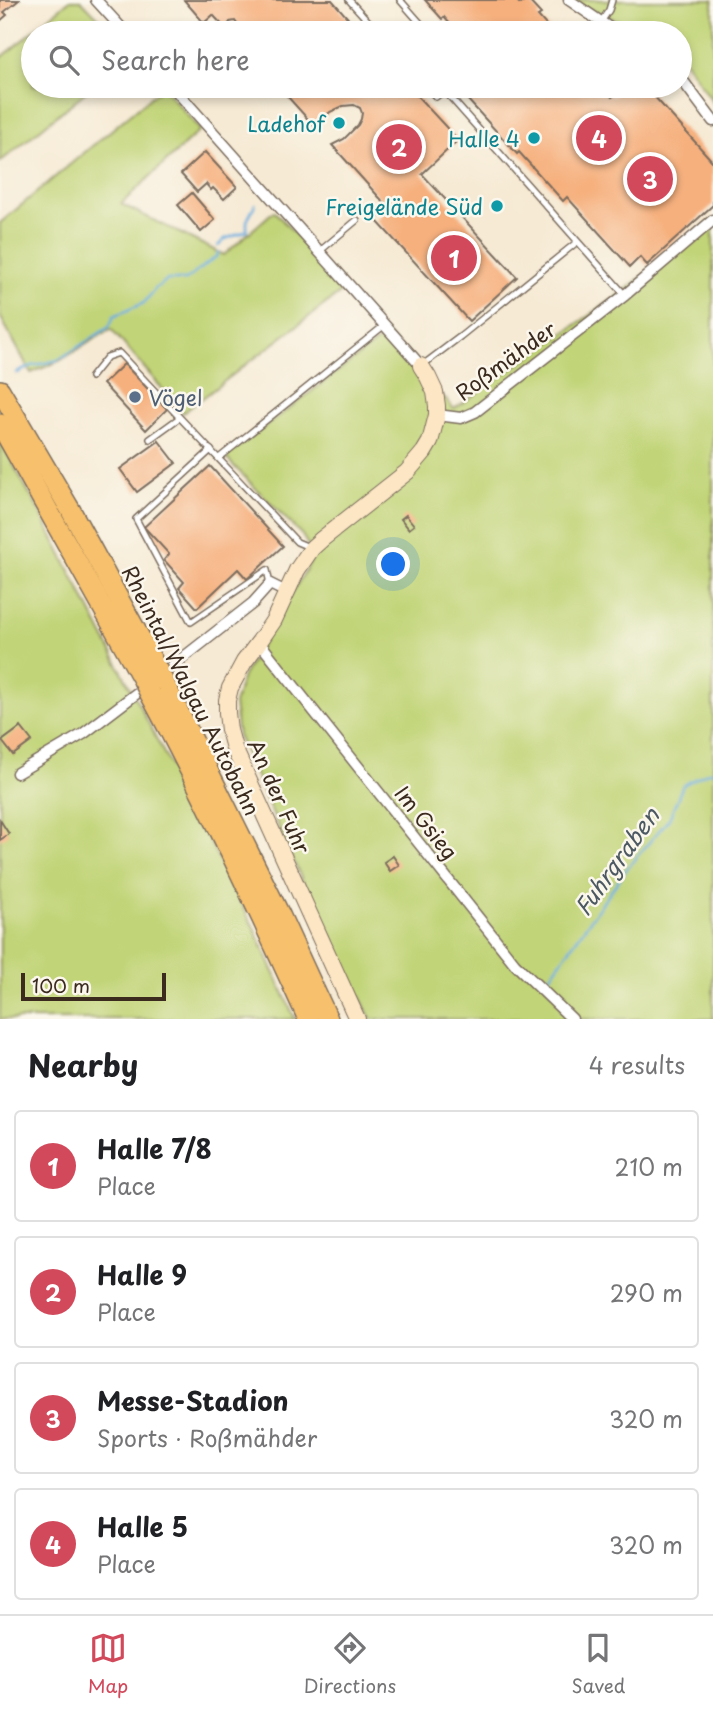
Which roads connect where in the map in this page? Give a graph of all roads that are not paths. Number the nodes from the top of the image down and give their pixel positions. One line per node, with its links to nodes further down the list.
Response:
1 (96, 0): 6 (street)
2 (349, 0): 7 (lane)
3 (400, 0): 8 (lane)
4 (612, 0): 10 (lane)
5 (572, 1): 9 (street)
6 (115, 21)
7 (368, 21)
8 (418, 21)
9 (600, 21)
10 (602, 21)
11 (692, 92): 14 (street)
12 (183, 98): 18 (street)
13 (455, 98): 17 (lane)
14 (713, 121)
15 (357, 220): 18 (lane)
16 (713, 220): 19 (street, Roßmähder)
17 (577, 242): 19 (lane); 21 (lane)
18 (320, 251): 20 (street)
19 (625, 295): 24 (street, Roßmähder)
20 (386, 324): 21 (street); 29 (lane)
21 (421, 366): 24 (main road)
22 (91, 376): 25 (lane)
23 (0, 390): 34 (highway, Rheintal/Walgau Autobahn)
24 (437, 415): 30 (main road, Roßmähder)
25 (179, 418): 27 (lane); 28 (lane)
26 (0, 424): 34 (highway, Rheintal/Walgau Autobahn)
27 (150, 439)
28 (211, 450): 29 (lane); 31 (lane)
29 (219, 458): 30 (lane)
30 (312, 548): 32 (main road, Roßmähder)
31 (270, 584): 32 (street); 34 (street)
32 (286, 592): 33 (main road, An der Fuhr)
33 (259, 642): 38 (main road, An der Fuhr); 39 (street, Im Gsieg)
34 (153, 681): 35 (street); 36 (highway, Rheintal/Walgau Autobahn); 37 (highway, Rheintal/Walgau Autobahn)
35 (17, 773)
36 (308, 1019)
37 (328, 1019)
38 (357, 1019)
39 (572, 1019)

